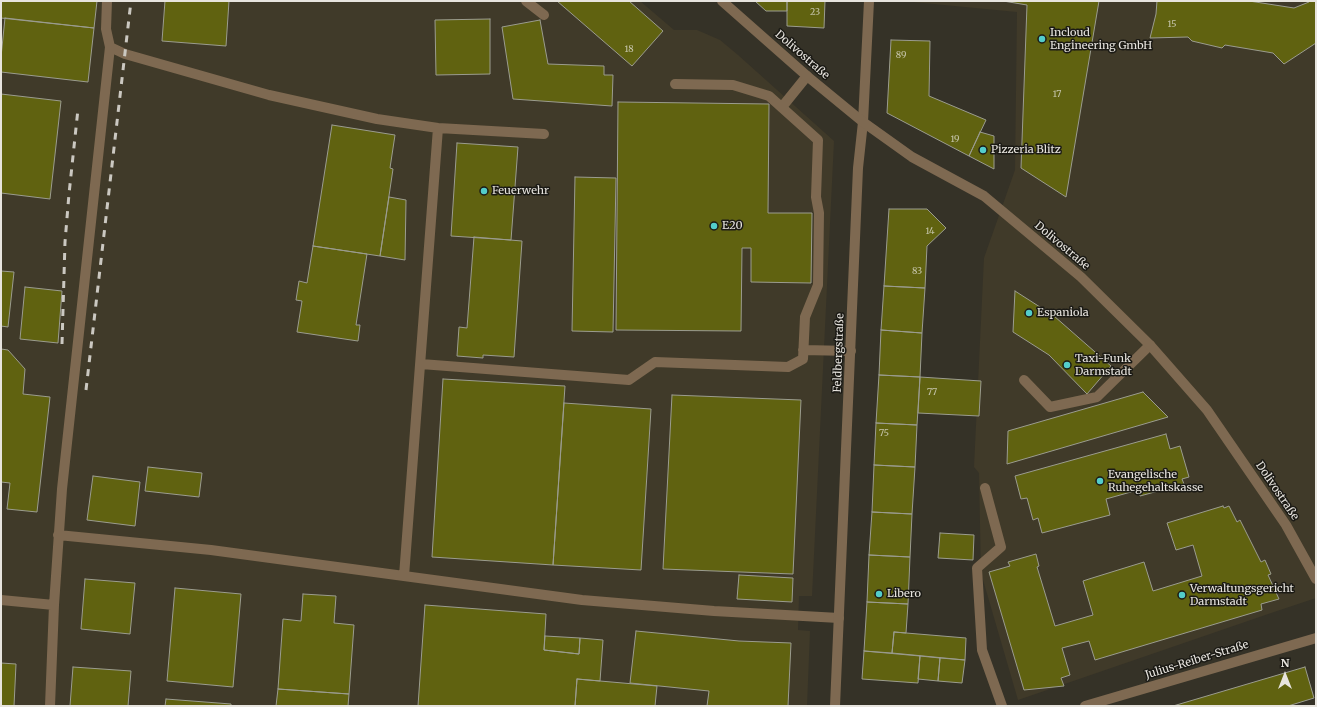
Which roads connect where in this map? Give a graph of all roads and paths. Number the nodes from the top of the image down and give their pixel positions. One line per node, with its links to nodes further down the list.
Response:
1 (107, 1): 6 (street)
2 (526, 1): 5 (street)
3 (722, 1): 7 (street, Dolivostraße)
4 (869, 1): 10 (street, Feldbergstraße)
5 (544, 15)
6 (110, 47): 11 (street); 19 (street)
7 (807, 76): 9 (street); 10 (street, Dolivostraße)
8 (675, 84): 9 (street)
9 (782, 107): 14 (street)
10 (863, 122): 13 (street, Dolivostraße); 15 (street, Feldbergstraße)
11 (438, 128): 12 (street); 16 (street)
12 (544, 134)
13 (1150, 345): 17 (street); 21 (street, Dolivostraße)
14 (803, 350): 15 (street); 16 (street)
15 (851, 351): 24 (street, Feldbergstraße)
16 (421, 364): 20 (street)
17 (1024, 380)
18 (985, 488): 28 (street)
19 (58, 534): 20 (street); 23 (street)
20 (404, 576): 24 (street)
21 (1316, 579)
22 (1, 600): 23 (street)
23 (54, 605): 26 (street)
24 (839, 618): 27 (street, Feldbergstraße)
25 (1316, 638): 29 (street, Julius-Reiber-Straße)
26 (50, 706)
27 (835, 706)
28 (1002, 706)
29 (1085, 706)

